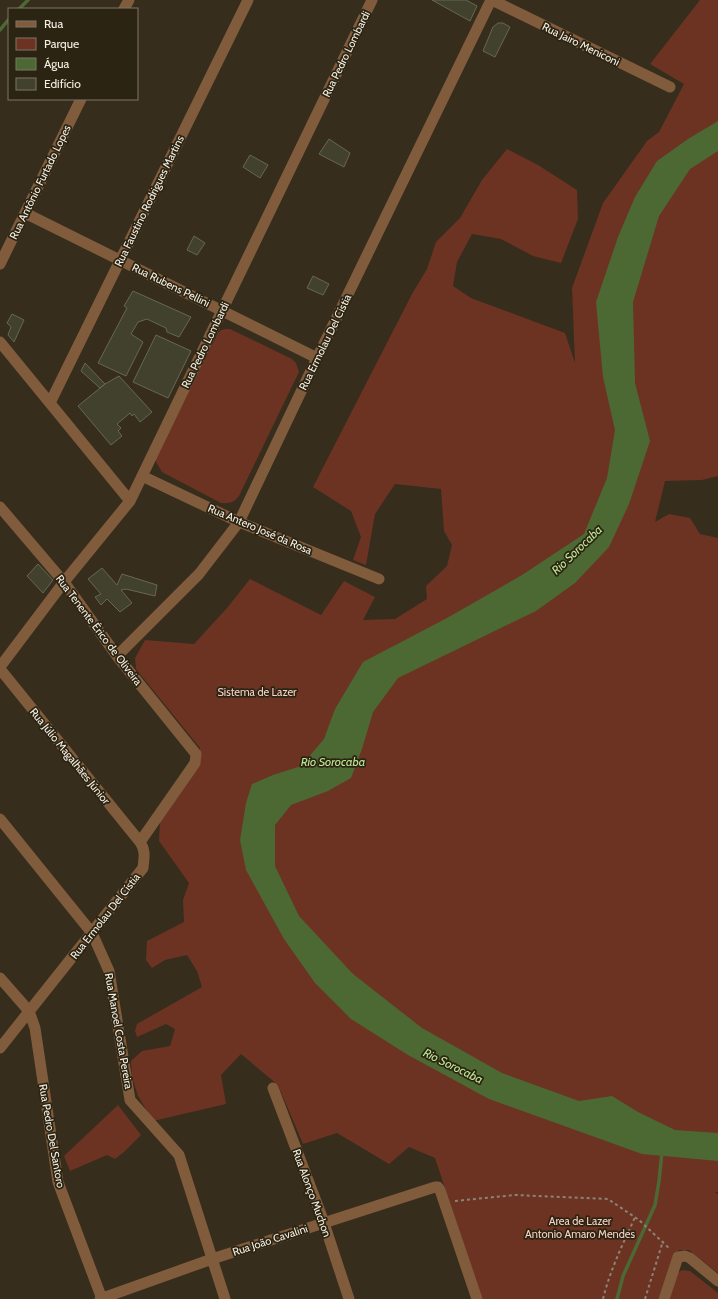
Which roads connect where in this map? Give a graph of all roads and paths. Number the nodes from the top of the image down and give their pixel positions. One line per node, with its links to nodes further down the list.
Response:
1 (248, 0): 7 (street, Rua Faustino Rodrigues Martins)
2 (372, 0): 9 (street, Rua Pedro Lombardi)
3 (492, 0): 4 (street, Rua Jairo Meniconi); 11 (street, Rua Ermolau Del Cístia)
4 (670, 87)
5 (80, 100): 6 (street, Rua Antônio Furtado Lopes)
6 (25, 213): 7 (street, Rua Rubens Pellini); 8 (street, Rua Antônio Furtado Lopes)
7 (120, 260): 9 (street, Rua Rubens Pellini); 12 (street, Rua Faustino Rodrigues Martins)
8 (0, 264)
9 (222, 310): 11 (street, Rua Rubens Pellini); 13 (street, Rua Pedro Lombardi)
10 (0, 342): 12 (street)
11 (317, 358): 16 (street, Rua Ermolau Del Cístia)
12 (50, 403): 14 (street)
13 (142, 476): 14 (street, Rua Pedro Lombardi); 16 (street, Rua Antero José da Rosa)
14 (130, 501): 18 (street, Rua Pedro Lombardi)
15 (0, 507): 18 (street, Rua Tenente Érico de Oliveira)
16 (239, 522): 17 (street, Rua Antero José da Rosa); 19 (street, Rua Ermolau Del Cístia)
17 (379, 579)
18 (64, 582): 19 (street, Rua Tenente Érico de Oliveira); 20 (street, Rua Pedro Lombardi)
19 (117, 656): 22 (street, Rua Tenente Érico de Oliveira)
20 (0, 668): 22 (street, Rua Júlio Magalhães Júnior)
21 (0, 819): 23 (street, Rua Manoel Costa Pereira)
22 (140, 842): 23 (street, Rua Ermolau Del Cístia)
23 (92, 933): 25 (street, Rua Ermolau Del Cístia); 33 (street, Rua Manoel Costa Pereira)
24 (0, 978): 25 (street, Rua Pedro Del Santoro)
25 (29, 1011): 26 (street, Rua Ermolau Del Cístia); 35 (street, Rua Pedro Del Santoro)
26 (0, 1048)
27 (274, 1088): 30 (street, Rua Alonço Muchon)
28 (444, 1202): 29 (path); 30 (street, Rua João Cavalini); 38 (street)
29 (635, 1217): 31 (path); 39 (path)
30 (323, 1223): 33 (street, Rua João Cavalini); 37 (street, Rua Alonço Muchon)
31 (663, 1241): 32 (path); 40 (path)
32 (681, 1257): 34 (street); 41 (street)
33 (212, 1259): 35 (street, Rua João Cavalini); 36 (street, Rua Manoel Costa Pereira)
34 (718, 1281)
35 (102, 1299)
36 (225, 1299)
37 (349, 1299)
38 (477, 1299)
39 (603, 1299)
40 (645, 1299)
41 (664, 1299)

